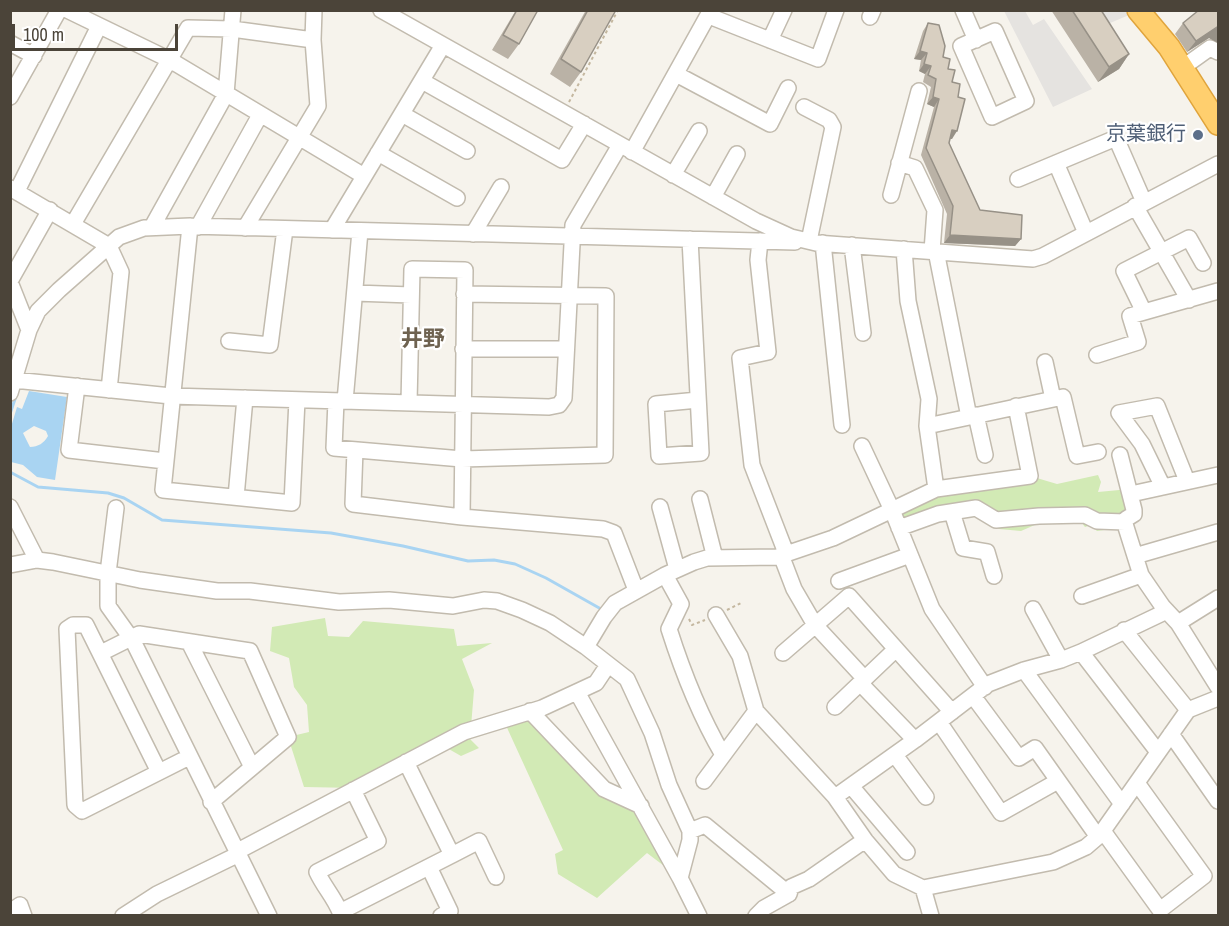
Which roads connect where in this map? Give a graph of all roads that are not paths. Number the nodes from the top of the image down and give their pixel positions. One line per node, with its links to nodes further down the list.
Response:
1 (59, 10): 20 (street)
2 (67, 10): 12 (street)
3 (233, 10): 13 (street)
4 (314, 10): 14 (street)
5 (381, 10): 11 (street)
6 (784, 10): 15 (street)
7 (836, 10): 15 (street)
8 (963, 10): 16 (street)
9 (1138, 10): 22 (highway)
10 (710, 13): 15 (street); 23 (street)
11 (402, 15): 18 (street)
12 (99, 26): 21 (street); 47 (street)
13 (232, 29): 14 (street); 21 (street); 27 (street)
14 (313, 40): 35 (street)
15 (770, 40)
16 (976, 40): 16 (street)
17 (10, 43): 20 (street)
18 (443, 45): 24 (street); 32 (street)
19 (1218, 52): 22 (street)
20 (34, 56): 28 (street)
21 (170, 60): 27 (street); 53 (street)
22 (1182, 68): 33 (highway)
23 (676, 74): 25 (street); 36 (street)
24 (422, 81): 30 (street); 32 (street)
25 (788, 88)
26 (919, 91): 40 (street)
27 (226, 94): 31 (street); 55 (street)
28 (10, 97)
29 (804, 107): 65 (street)
30 (402, 114): 37 (street); 38 (street)
31 (260, 115): 35 (street); 54 (street)
32 (584, 124): 36 (street)
33 (1218, 124)
34 (699, 131): 43 (street)
35 (298, 138): 44 (street); 56 (street)
36 (626, 148): 43 (street); 62 (street)
37 (467, 151)
38 (378, 153): 44 (street); 50 (street)
39 (737, 154): 49 (street)
40 (899, 163): 48 (street); 69 (street)
41 (1056, 164): 45 (street); 51 (street); 60 (street)
42 (1218, 164): 51 (street)
43 (674, 175): 49 (street)
44 (364, 176): 58 (street)
45 (1018, 179)
46 (501, 187): 61 (street)
47 (14, 190): 52 (street)
48 (891, 195)
49 (713, 197): 65 (street)
50 (457, 198)
51 (1140, 204): 60 (street); 70 (street)
52 (50, 210): 53 (street); 72 (street)
53 (73, 224): 67 (street)
54 (194, 226): 55 (street); 56 (street); 91 (street)
55 (152, 227): 67 (street)
56 (245, 228): 57 (street)
57 (285, 229): 58 (street); 83 (street)
58 (332, 230): 59 (street)
59 (360, 231): 61 (street); 74 (street)
60 (1086, 233): 69 (street)
61 (473, 234): 62 (street)
62 (572, 236): 63 (street); 76 (street)
63 (690, 240): 64 (street); 95 (street)
64 (760, 241): 65 (street); 126 (street)
65 (816, 242): 66 (street); 101 (street)
66 (852, 245): 68 (street); 82 (street)
67 (109, 246): 81 (street); 90 (street)
68 (904, 249): 69 (street); 102 (street)
69 (934, 251): 100 (street)
70 (1161, 252): 71 (street); 79 (street); 80 (street)
71 (1203, 263)
72 (10, 282): 78 (street)
73 (1218, 291): 79 (street)
74 (355, 293): 77 (street); 96 (street)
75 (464, 294): 76 (street); 77 (street); 84 (street)
76 (569, 294): 85 (street); 108 (street)
77 (411, 295): 97 (street)
78 (14, 300): 81 (street)
79 (1189, 300): 80 (street)
80 (1144, 312): 86 (street)
81 (29, 330): 88 (street)
82 (863, 333)
83 (229, 341)
84 (463, 349): 85 (street); 98 (street)
85 (566, 349): 98 (street)
86 (1097, 355)
87 (1045, 362): 93 (street)
88 (12, 386): 89 (street)
89 (77, 386): 90 (street); 109 (street)
90 (109, 390): 91 (street)
91 (171, 396): 92 (street); 109 (street)
92 (245, 398): 94 (street); 115 (street)
93 (1053, 399): 99 (street); 105 (street)
94 (297, 400): 96 (street); 115 (street)
95 (698, 400): 95 (street)
96 (340, 401): 97 (street); 104 (street)
97 (409, 403): 98 (street)
98 (462, 404): 108 (street)
99 (1016, 406): 100 (street); 113 (street)
100 (972, 416): 102 (street); 106 (street)
101 (842, 425)
102 (927, 426): 113 (street)
103 (862, 446): 120 (street)
104 (355, 450): 108 (street); 122 (street)
105 (1098, 452)
106 (985, 455)
107 (1120, 455): 114 (street)
108 (462, 459): 122 (street)
109 (165, 461): 115 (street)
110 (1218, 475): 111 (street)
111 (1187, 481): 112 (street); 112 (street)
112 (1163, 487): 114 (street)
113 (936, 489): 120 (street)
114 (1131, 494): 123 (street)
115 (236, 497)
116 (700, 499): 129 (street)
117 (10, 507): 130 (street)
118 (660, 507): 132 (street)
119 (116, 508): 133 (street)
120 (892, 510): 124 (street); 126 (street)
121 (952, 512): 123 (street); 124 (street); 135 (street)
122 (462, 517): 137 (street)
123 (1125, 522): 128 (street)
124 (899, 528): 127 (street)
125 (1218, 532): 128 (street)
126 (784, 554): 129 (street); 144 (street)
127 (909, 555): 136 (street); 158 (street)
128 (1135, 556): 134 (street)
129 (715, 558): 132 (street)
130 (37, 560): 131 (street); 133 (street)
131 (10, 565)
132 (671, 572): 137 (street); 171 (street)
133 (108, 573): 146 (street); 148 (street)
134 (1141, 575): 138 (street); 141 (street)
135 (994, 576)
136 (839, 581)
137 (636, 590): 148 (street)
138 (1082, 596)
139 (1218, 598): 143 (street)
140 (1033, 609): 153 (street)
141 (1167, 611): 143 (street); 145 (street)
142 (716, 615): 164 (street)
143 (1178, 623): 157 (street)
144 (815, 625): 149 (street); 152 (street); 156 (street)
145 (1124, 630): 150 (street); 162 (street)
146 (131, 638): 147 (street); 151 (street); 172 (street)
147 (189, 642): 174 (street); 174 (street)
148 (586, 647): 154 (street)
149 (896, 649): 156 (street); 165 (street)
150 (1081, 652): 153 (street); 169 (street)
151 (101, 653): 175 (street); 175 (street)
152 (783, 653)
153 (1061, 660): 155 (street)
154 (608, 665): 159 (street); 187 (street)
155 (1024, 670): 158 (street); 185 (street)
156 (862, 681): 161 (street); 168 (street)
157 (1218, 687)
158 (979, 691): 165 (street); 177 (street)
159 (577, 692): 163 (street); 186 (street)
160 (1218, 699): 162 (street)
161 (835, 707)
162 (1188, 710): 167 (street)
163 (530, 711): 173 (street); 186 (street)
164 (756, 711): 171 (street); 181 (street)
165 (952, 712): 166 (street)
166 (939, 722): 168 (street); 177 (street)
167 (1171, 734): 169 (street); 183 (street)
168 (915, 740): 170 (street)
169 (1158, 752): 178 (street)
170 (895, 754): 179 (street); 182 (street)
171 (723, 755): 176 (street)
172 (189, 757): 175 (street); 184 (street)
173 (406, 762): 180 (street); 192 (street)
174 (252, 767): 184 (street)
175 (159, 772)
176 (704, 781)
177 (1058, 781): 188 (street)
178 (1137, 783): 185 (street); 188 (street)
179 (850, 786): 181 (street); 190 (street)
180 (353, 790): 191 (street); 199 (street)
181 (835, 797): 189 (street)
182 (926, 797)
183 (1218, 801)
184 (211, 802): 191 (street)
185 (1122, 804): 188 (street)
186 (641, 806): 195 (street)
187 (690, 831): 195 (street); 197 (street)
188 (1100, 834): 196 (street)
189 (865, 840): 196 (street); 197 (street)
190 (907, 852)
191 (237, 853): 202 (street); 203 (street)
192 (452, 855): 193 (street); 194 (street)
193 (429, 867): 199 (street); 200 (street)
194 (496, 877)
195 (680, 878): 204 (street)
196 (923, 888): 206 (street)
197 (789, 894): 205 (street)
198 (10, 912): 201 (street)
199 (341, 914)
200 (448, 914)
201 (24, 915)
202 (123, 915)
203 (269, 915)
204 (699, 915)
205 (756, 915)
206 (931, 915)

